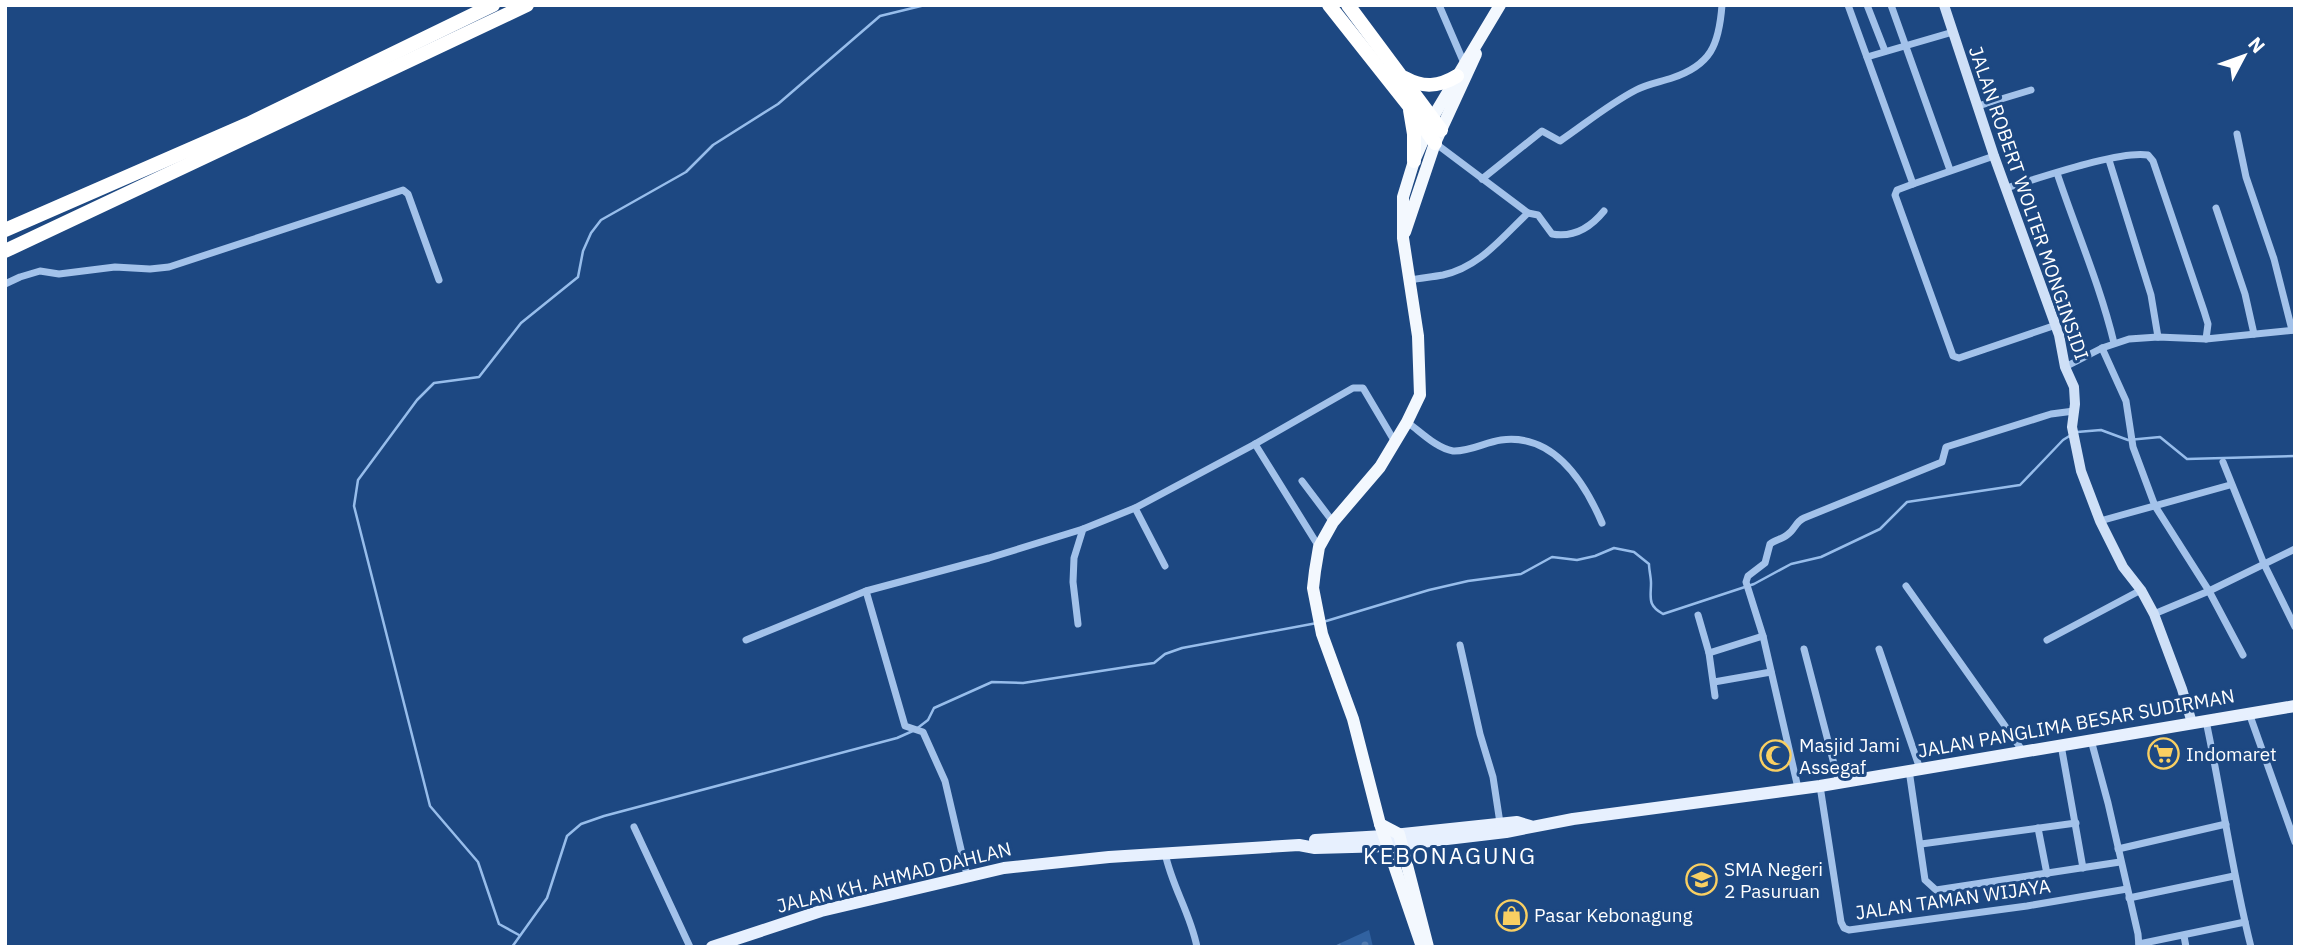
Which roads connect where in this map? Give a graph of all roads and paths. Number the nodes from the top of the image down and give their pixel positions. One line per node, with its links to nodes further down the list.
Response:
1 (493, 5): 35 (highway)
2 (527, 5): 39 (highway)
3 (1329, 5): 20 (highway)
4 (1348, 5): 18 (highway)
5 (1439, 5): 17 (street)
6 (1500, 5): 13 (highway)
7 (1722, 5): 29 (street)
8 (1848, 5): 16 (street)
9 (1867, 5): 15 (street)
10 (1891, 5): 14 (street)
11 (1944, 5): 12 (main road, JALAN ROBERT WOLTER MONGINSIDI)
12 (1953, 32): 14 (street); 21 (main road, JALAN ROBERT WOLTER MONGINSIDI)
13 (1482, 38): 17 (highway); 22 (highway)
14 (1905, 45): 15 (street); 27 (street)
15 (1885, 51): 16 (street)
16 (1867, 57): 30 (street)
17 (1460, 69): 18 (highway); 22 (highway)
18 (1403, 78): 22 (highway)
19 (2031, 90): 21 (street)
20 (1409, 106): 22 (highway); 26 (highway)
21 (1978, 106): 24 (main road, JALAN ROBERT WOLTER MONGINSIDI)
22 (1434, 130): 26 (highway); 29 (street); 38 (highway)
23 (2238, 134): 44 (street)
24 (1994, 156): 27 (street); 31 (main road, JALAN ROBERT WOLTER MONGINSIDI)
25 (2109, 160): 28 (street); 46 (street); 47 (street)
26 (1414, 161): 38 (highway)
27 (1951, 170): 30 (street)
28 (2057, 173): 31 (street); 48 (street)
29 (1482, 178): 34 (street)
30 (1913, 184): 43 (street)
31 (2006, 188): 43 (main road, JALAN ROBERT WOLTER MONGINSIDI)
32 (2216, 208): 45 (street)
33 (1604, 211): 34 (street)
34 (1528, 213): 41 (street)
35 (27, 221): 36 (highway); 37 (highway)
36 (5, 224)
37 (5, 230)
38 (1403, 239): 41 (highway)
39 (10, 247)
40 (439, 280): 42 (street)
41 (1410, 280): 52 (highway)
42 (5, 284)
43 (2056, 325): 50 (main road, JALAN ROBERT WOLTER MONGINSIDI)
44 (2294, 330): 45 (street)
45 (2254, 334): 47 (street)
46 (2158, 337): 47 (street); 48 (street)
47 (2206, 339)
48 (2114, 343): 49 (street)
49 (2102, 348): 50 (street); 58 (street)
50 (2065, 367): 51 (main road, JALAN ROBERT WOLTER MONGINSIDI)
51 (2074, 411): 60 (main road, JALAN ROBERT WOLTER MONGINSIDI); 76 (street)
52 (1407, 422): 53 (highway); 62 (street)
53 (1395, 442): 54 (street); 61 (highway)
54 (1255, 444): 59 (street); 64 (street)
55 (2223, 463): 57 (street)
56 (1302, 481): 61 (street)
57 (2230, 485): 58 (street); 66 (street)
58 (2155, 506): 60 (street); 71 (street)
59 (1135, 508): 63 (street); 67 (street)
60 (2099, 521): 69 (main road, JALAN ROBERT WOLTER MONGINSIDI)
61 (1333, 522): 64 (highway)
62 (1602, 523)
63 (1083, 529): 70 (street); 74 (street)
64 (1319, 547): 104 (highway)
65 (2295, 549): 66 (street)
66 (2264, 564): 71 (street); 75 (street)
67 (1165, 566)
68 (1906, 586): 93 (street)
69 (2141, 590): 72 (main road, JALAN ROBERT WOLTER MONGINSIDI); 78 (street)
70 (866, 591): 77 (street); 112 (street)
71 (2209, 591): 72 (street); 83 (street)
72 (2154, 614): 90 (main road, JALAN ROBERT WOLTER MONGINSIDI)
73 (1698, 615): 82 (street)
74 (1078, 624)
75 (2295, 627)
76 (1763, 636): 82 (street); 84 (street)
77 (746, 640)
78 (2047, 640)
79 (1460, 645): 98 (street)
80 (1804, 649): 95 (street)
81 (1879, 649): 94 (street)
82 (1709, 653): 85 (street)
83 (2243, 654)
84 (1771, 672): 85 (street); 97 (street)
85 (1714, 682): 86 (street)
86 (1715, 696)
87 (2295, 706): 88 (main road, JALAN PANGLIMA BESAR SUDIRMAN)
88 (2249, 713): 89 (main road, JALAN PANGLIMA BESAR SUDIRMAN); 105 (street)
89 (2206, 721): 90 (main road, JALAN PANGLIMA BESAR SUDIRMAN); 100 (street)
90 (2192, 723): 91 (main road, JALAN PANGLIMA BESAR SUDIRMAN)
91 (2091, 739): 92 (main road, JALAN PANGLIMA BESAR SUDIRMAN); 107 (street)
92 (2061, 744): 93 (main road, JALAN PANGLIMA BESAR SUDIRMAN); 99 (street)
93 (2022, 750): 94 (main road, JALAN PANGLIMA BESAR SUDIRMAN)
94 (1914, 770): 95 (main road, JALAN PANGLIMA BESAR SUDIRMAN); 106 (street)
95 (1839, 783): 96 (main road, JALAN PANGLIMA BESAR SUDIRMAN)
96 (1820, 786): 97 (main road, JALAN PANGLIMA BESAR SUDIRMAN); 114 (street, JALAN TAMAN WIJAYA)
97 (1798, 788): 102 (main road, JALAN PANGLIMA BESAR SUDIRMAN)
98 (1500, 823): 102 (main road, JALAN PANGLIMA BESAR SUDIRMAN); 104 (main road, JALAN PANGLIMA BESAR SUDIRMAN)
99 (2076, 823): 103 (street); 110 (street)
100 (2226, 824): 107 (street); 113 (street)
101 (634, 827): 119 (street)
102 (1530, 827): 104 (main road, JALAN PANGLIMA BESAR SUDIRMAN)
103 (2038, 828): 106 (street); 111 (street)
104 (1390, 837): 108 (main road, JALAN KH. AHMAD DAHLAN); 122 (highway); 123 (highway)
105 (2295, 842)
106 (1921, 844): 111 (street)
107 (2118, 849): 109 (street)
108 (1165, 853): 112 (main road, JALAN KH. AHMAD DAHLAN); 121 (street)
109 (2120, 862): 110 (street); 114 (street)
110 (2083, 869): 111 (street)
111 (2047, 874)
112 (967, 875): 120 (main road, JALAN KH. AHMAD DAHLAN)
113 (2234, 876): 115 (street); 116 (street)
114 (2127, 889): 115 (street)
115 (2129, 898): 118 (street)
116 (2245, 922): 117 (street); 125 (street)
117 (2184, 936): 118 (street); 124 (street)
118 (2139, 945)
119 (690, 947)
120 (713, 947)
121 (1197, 947)
122 (1422, 947)
123 (1428, 947)
124 (2186, 947)
125 (2251, 947)

